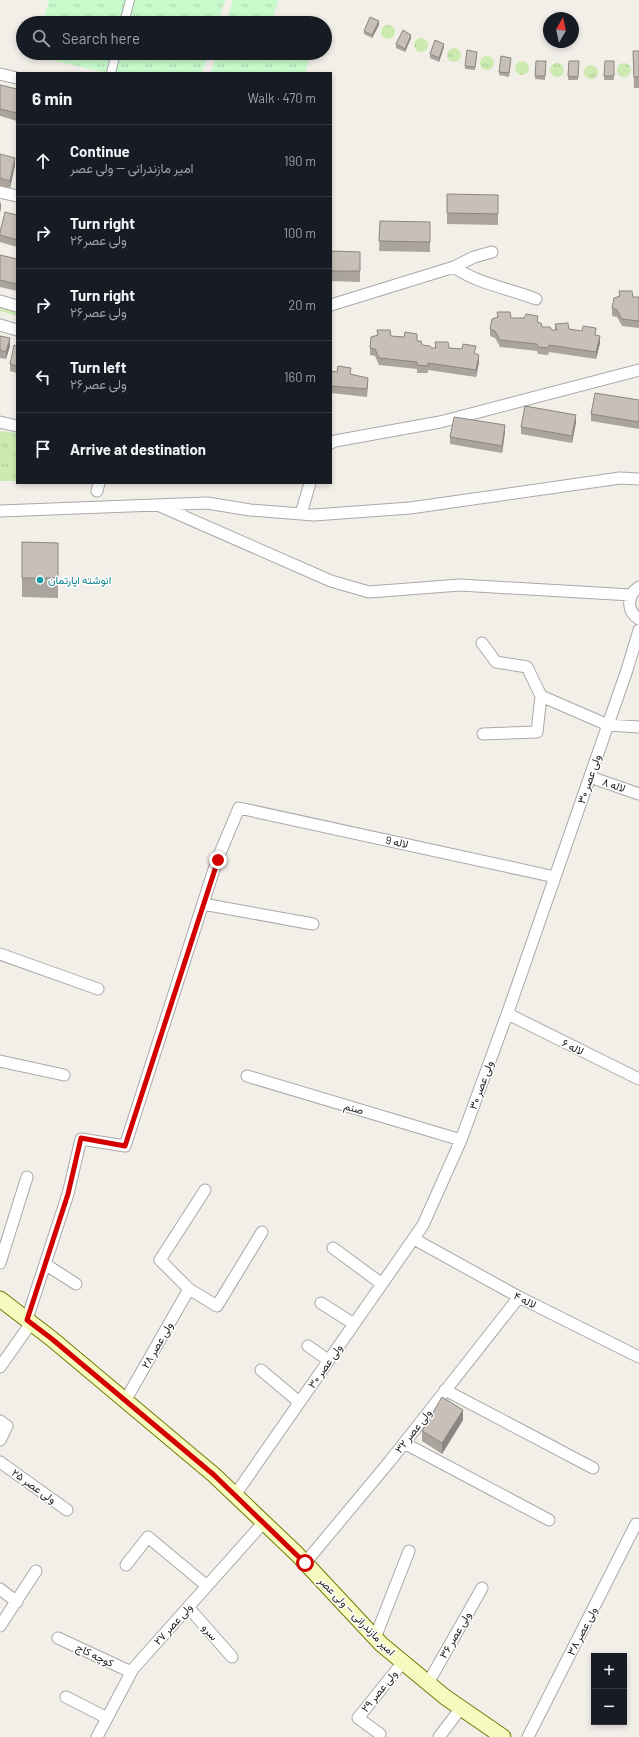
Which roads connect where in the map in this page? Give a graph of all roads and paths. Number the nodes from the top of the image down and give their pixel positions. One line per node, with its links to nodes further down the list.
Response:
1 (130, 0): 2 (street)
2 (126, 16)
3 (114, 60): 4 (street)
4 (111, 72)
5 (0, 74): 6 (street)
6 (16, 78)
7 (0, 192): 8 (street)
8 (16, 196)
9 (492, 252): 10 (street)
10 (454, 267): 11 (street); 13 (street)
11 (536, 299)
12 (0, 301): 14 (street)
13 (332, 305)
14 (16, 306)
15 (0, 325): 16 (street)
16 (16, 330)
17 (639, 370): 20 (street)
18 (0, 422): 19 (street)
19 (16, 426)
20 (332, 442)
21 (639, 479): 25 (street)
22 (310, 484): 25 (street)
23 (158, 505): 24 (street); 25 (street); 26 (street)
24 (0, 511)
25 (301, 514)
26 (635, 591): 27 (street)
27 (639, 619)
28 (639, 630): 31 (street, ولی عصر ۳۰)
29 (482, 643): 30 (street)
30 (541, 696): 31 (street); 33 (street)
31 (608, 725): 32 (street); 34 (street, ولی عصر ۳۰)
32 (639, 728)
33 (483, 734)
34 (590, 777): 35 (street, لاله ۸); 36 (street, ولی عصر ۳۰)
35 (639, 794)
36 (555, 876): 37 (street, لاله 9); 41 (street, ولی عصر ۳۰)
37 (203, 904): 38 (street); 53 (street)
38 (312, 924)
39 (0, 954): 40 (street)
40 (98, 989)
41 (508, 1014): 45 (street, لاله ۶); 46 (street, ولی عصر ۳۰)
42 (0, 1061): 43 (street)
43 (64, 1075)
44 (247, 1076): 46 (street, صنم)
45 (639, 1079)
46 (461, 1140): 50 (street, ولی عصر ۳۰)
47 (27, 1177): 52 (street)
48 (205, 1190): 56 (street)
49 (262, 1232): 56 (street)
50 (414, 1239): 55 (street, ولی عصر ۳۰); 57 (street, لاله ۴)
51 (333, 1248): 55 (street)
52 (0, 1263)
53 (45, 1264): 54 (street); 60 (street)
54 (76, 1284)
55 (382, 1284): 61 (street, ولی عصر ۳۰)
56 (188, 1290): 68 (street, ولی عصر ۲۸)
57 (519, 1297): 63 (street, لاله ۴); 67 (street, ولی عصر ۳۲)
58 (0, 1299): 60 (main road, امیر مازندرانی -- ولی عصر)
59 (321, 1302): 61 (street)
60 (29, 1321): 65 (street); 68 (main road, امیر مازندرانی -- ولی عصر)
61 (354, 1324): 64 (street, ولی عصر ۳۰)
62 (308, 1346): 64 (street)
63 (639, 1357)
64 (328, 1360): 69 (street, ولی عصر ۳۰)
65 (0, 1367)
66 (261, 1370): 69 (street)
67 (445, 1390): 72 (street, ولی عصر ۳۲); 74 (street)
68 (125, 1401): 75 (main road, امیر مازندرانی -- ولی عصر)
69 (299, 1402): 75 (street, ولی عصر ۳۰)
70 (0, 1421): 71 (street)
71 (0, 1440)
72 (404, 1443): 77 (street); 81 (street, ولی عصر ۳۲)
73 (0, 1462): 76 (street, ولی عصر ۲۵)
74 (593, 1468)
75 (235, 1495): 78 (main road, امیر مازندرانی -- ولی عصر)
76 (67, 1510)
77 (549, 1520)
78 (264, 1522): 81 (main road, امیر مازندرانی -- ولی عصر); 84 (street, ولی عصر ۲۷)
79 (638, 1525): 103 (street, ولی عصر ۳۸)
80 (409, 1551): 91 (street)
81 (305, 1563): 91 (main road, امیر مازندرانی -- ولی عصر)
82 (126, 1565): 84 (street)
83 (36, 1571): 87 (street)
84 (206, 1586): 88 (street, ولی عصر ۲۷)
85 (482, 1588): 95 (street, ولی عصر ۳۶)
86 (0, 1589): 87 (street)
87 (17, 1602): 89 (street)
88 (188, 1607): 92 (street, سرو); 94 (street, ولی عصر ۲۷)
89 (0, 1626)
90 (58, 1638): 94 (street, کوچه کاج)
91 (375, 1638): 93 (main road, امیر مازندرانی -- ولی عصر)
92 (232, 1657)
93 (403, 1662): 95 (main road, امیر مازندرانی -- ولی عصر); 99 (street, ولی عصر ۲۹)
94 (131, 1672): 98 (street, ولی عصر ۲۷)
95 (428, 1683): 97 (main road, امیر مازندرانی -- ولی عصر)
96 (66, 1697): 98 (street)
97 (461, 1708): 101 (street); 102 (main road, امیر مازندرانی -- ولی عصر)
98 (107, 1718): 100 (street, ولی عصر ۲۷)
99 (380, 1734)
100 (97, 1737)
101 (439, 1737)
102 (503, 1737)
103 (528, 1737)

